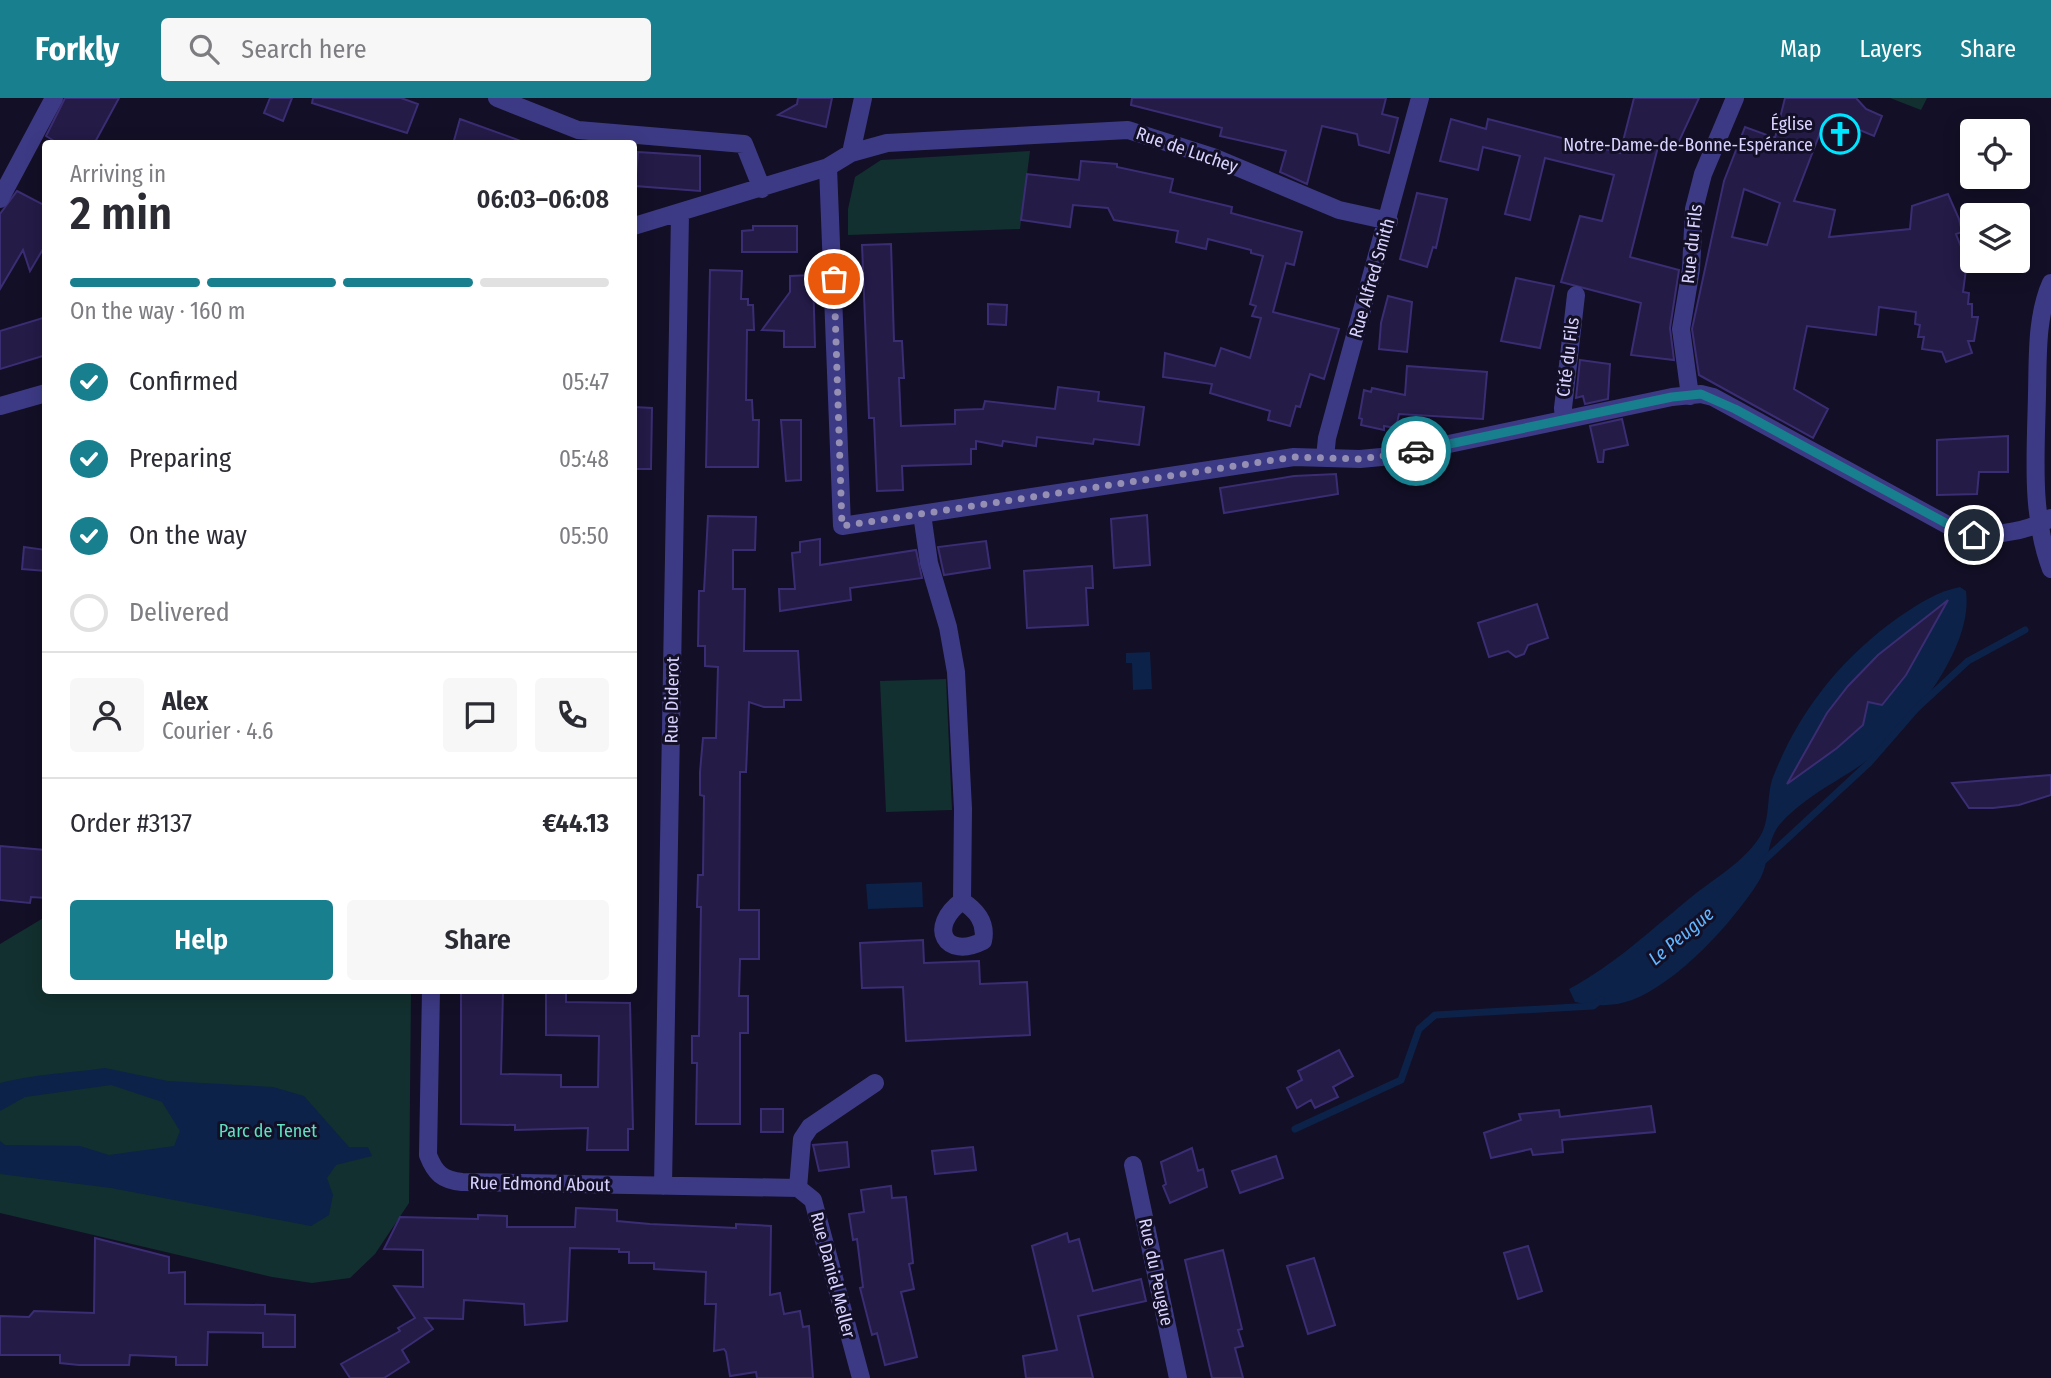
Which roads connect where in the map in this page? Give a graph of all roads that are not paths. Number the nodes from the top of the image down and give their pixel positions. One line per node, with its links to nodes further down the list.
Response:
1 (54, 98): 9 (street)
2 (497, 98): 8 (street)
3 (863, 98): 6 (street)
4 (1420, 98): 11 (street, Rue Alfred Smith)
5 (1735, 98): 16 (street, Rue du Fils)
6 (851, 153): 7 (street, Rue de Luchey); 11 (street, Rue de Luchey)
7 (828, 167): 8 (street, Rue de Luchey); 20 (street)
8 (762, 189): 10 (street, Rue de Luchey)
9 (0, 200)
10 (680, 214): 12 (street, Rue de Luchey); 27 (street, Rue Diderot)
11 (1389, 221): 19 (street, Rue Alfred Smith)
12 (637, 225)
13 (2051, 283): 21 (street)
14 (1576, 295): 18 (street, Cité du Fils)
15 (42, 394): 17 (street)
16 (1690, 396): 18 (street); 21 (street)
17 (0, 406)
18 (1564, 420): 19 (street)
19 (1325, 457): 20 (street)
20 (922, 514): 23 (street)
21 (2045, 521): 22 (street)
22 (2051, 569)
23 (962, 901)
24 (430, 994): 27 (street, Rue Edmond About)
25 (875, 1083): 28 (street)
26 (1133, 1165): 30 (street, Rue du Peugue)
27 (663, 1186): 28 (street)
28 (798, 1188): 29 (street, Rue Daniel Meller)
29 (861, 1378)
30 (1178, 1378)

